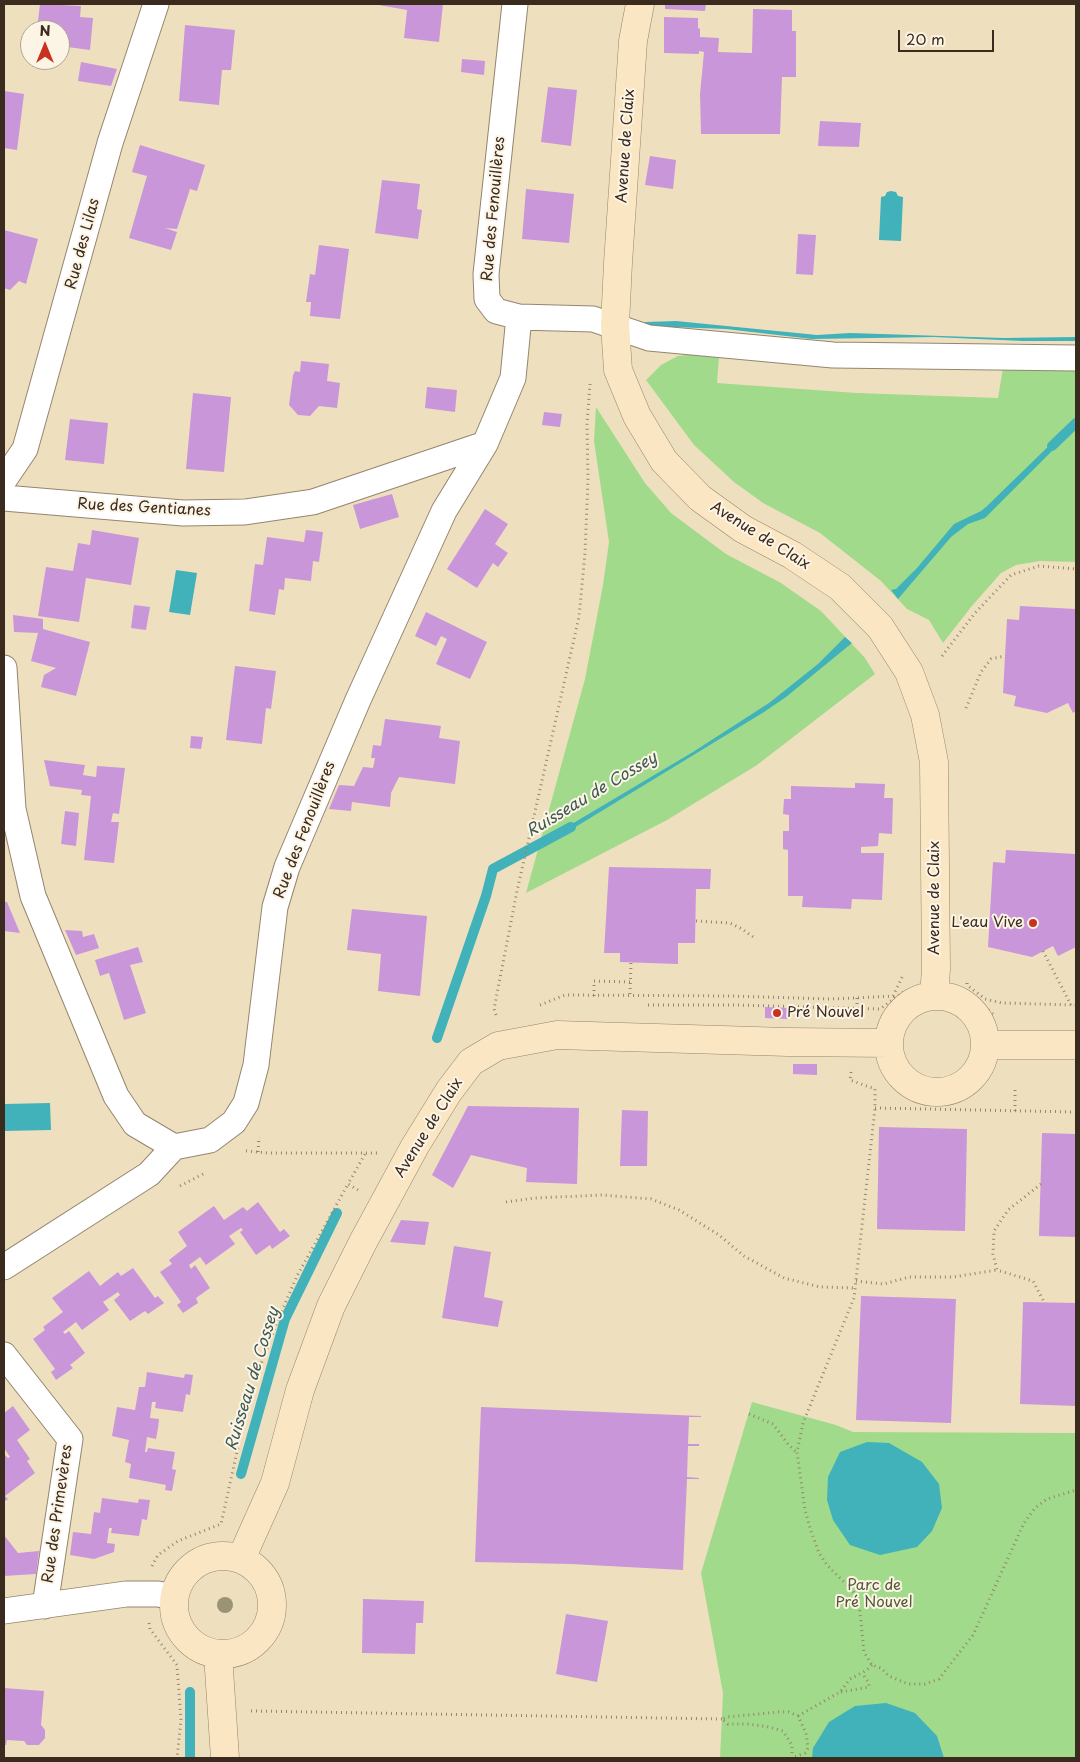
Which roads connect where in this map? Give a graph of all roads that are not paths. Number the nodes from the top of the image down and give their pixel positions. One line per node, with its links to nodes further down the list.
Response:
1 (156, 4): 8 (street, Rue des Lilas)
2 (515, 4): 4 (street, Rue des Fenouillères)
3 (640, 4): 5 (main road, Avenue de Claix)
4 (519, 317): 5 (street); 7 (street, Rue des Fenouillères)
5 (615, 325): 6 (street); 11 (main road, Avenue de Claix)
6 (1076, 358)
7 (485, 444): 9 (street, Rue des Gentianes); 15 (street, Rue des Fenouillères)
8 (4, 480)
9 (4, 498)
10 (4, 668): 15 (street)
11 (934, 994): 12 (main road); 13 (main road)
12 (888, 1043): 13 (main road); 18 (main road, Avenue de Claix)
13 (985, 1044): 14 (main road)
14 (1076, 1045)
15 (174, 1147): 16 (street)
16 (4, 1267)
17 (4, 1356): 20 (street, Rue des Primevères)
18 (241, 1559): 19 (main road); 22 (main road)
19 (174, 1597): 20 (street, Rue des Primevères); 22 (main road)
20 (45, 1606): 21 (street, Rue des Primevères)
21 (4, 1611)
22 (218, 1655): 23 (main road)
23 (225, 1758)

